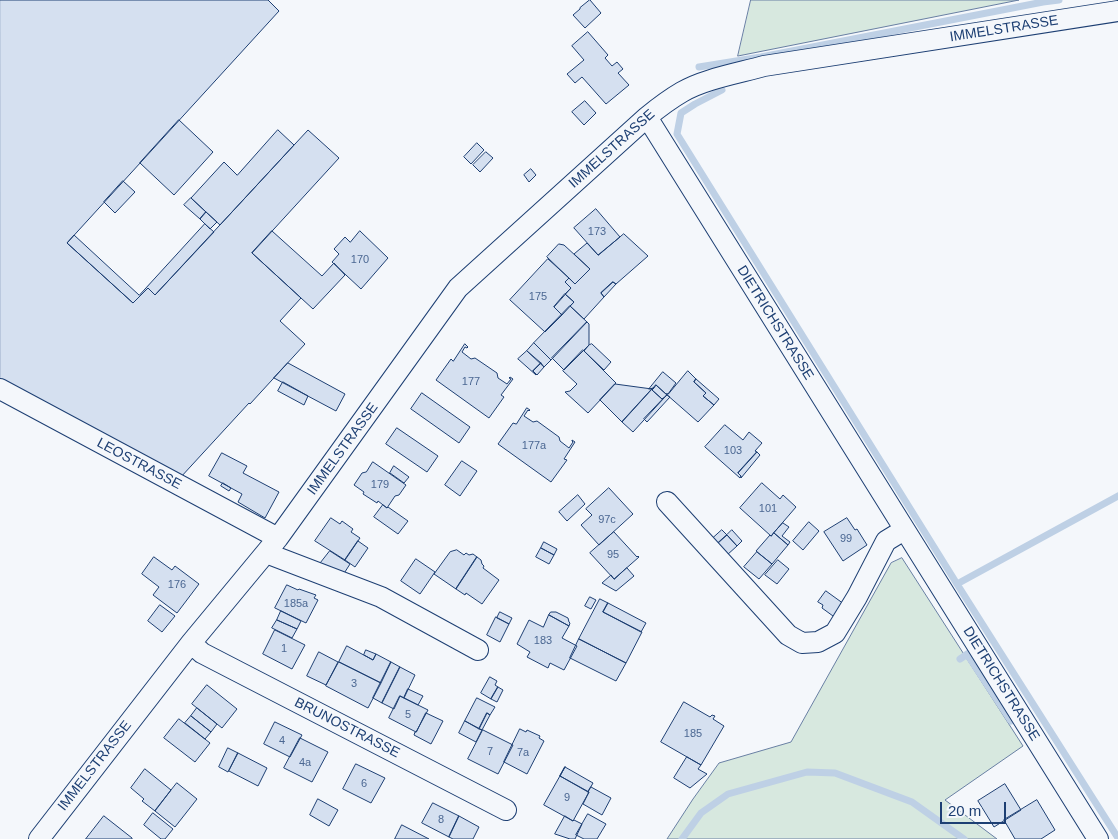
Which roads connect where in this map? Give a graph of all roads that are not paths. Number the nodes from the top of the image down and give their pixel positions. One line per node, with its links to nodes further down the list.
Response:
1 (1118, 11): 2 (street, IMMELSTRASSE)
2 (647, 117): 5 (street, DIETRICHSTRASSE); 6 (street, IMMELSTRASSE)
3 (0, 389): 6 (street, LEOSTRASSE)
4 (667, 502): 5 (street)
5 (904, 530): 11 (street, DIETRICHSTRASSE)
6 (272, 546): 7 (street, IMMELSTRASSE); 8 (street)
7 (191, 643): 9 (street, BRUNOSTRASSE); 10 (street, IMMELSTRASSE)
8 (478, 650)
9 (506, 810)
10 (39, 839)
11 (1098, 839)

